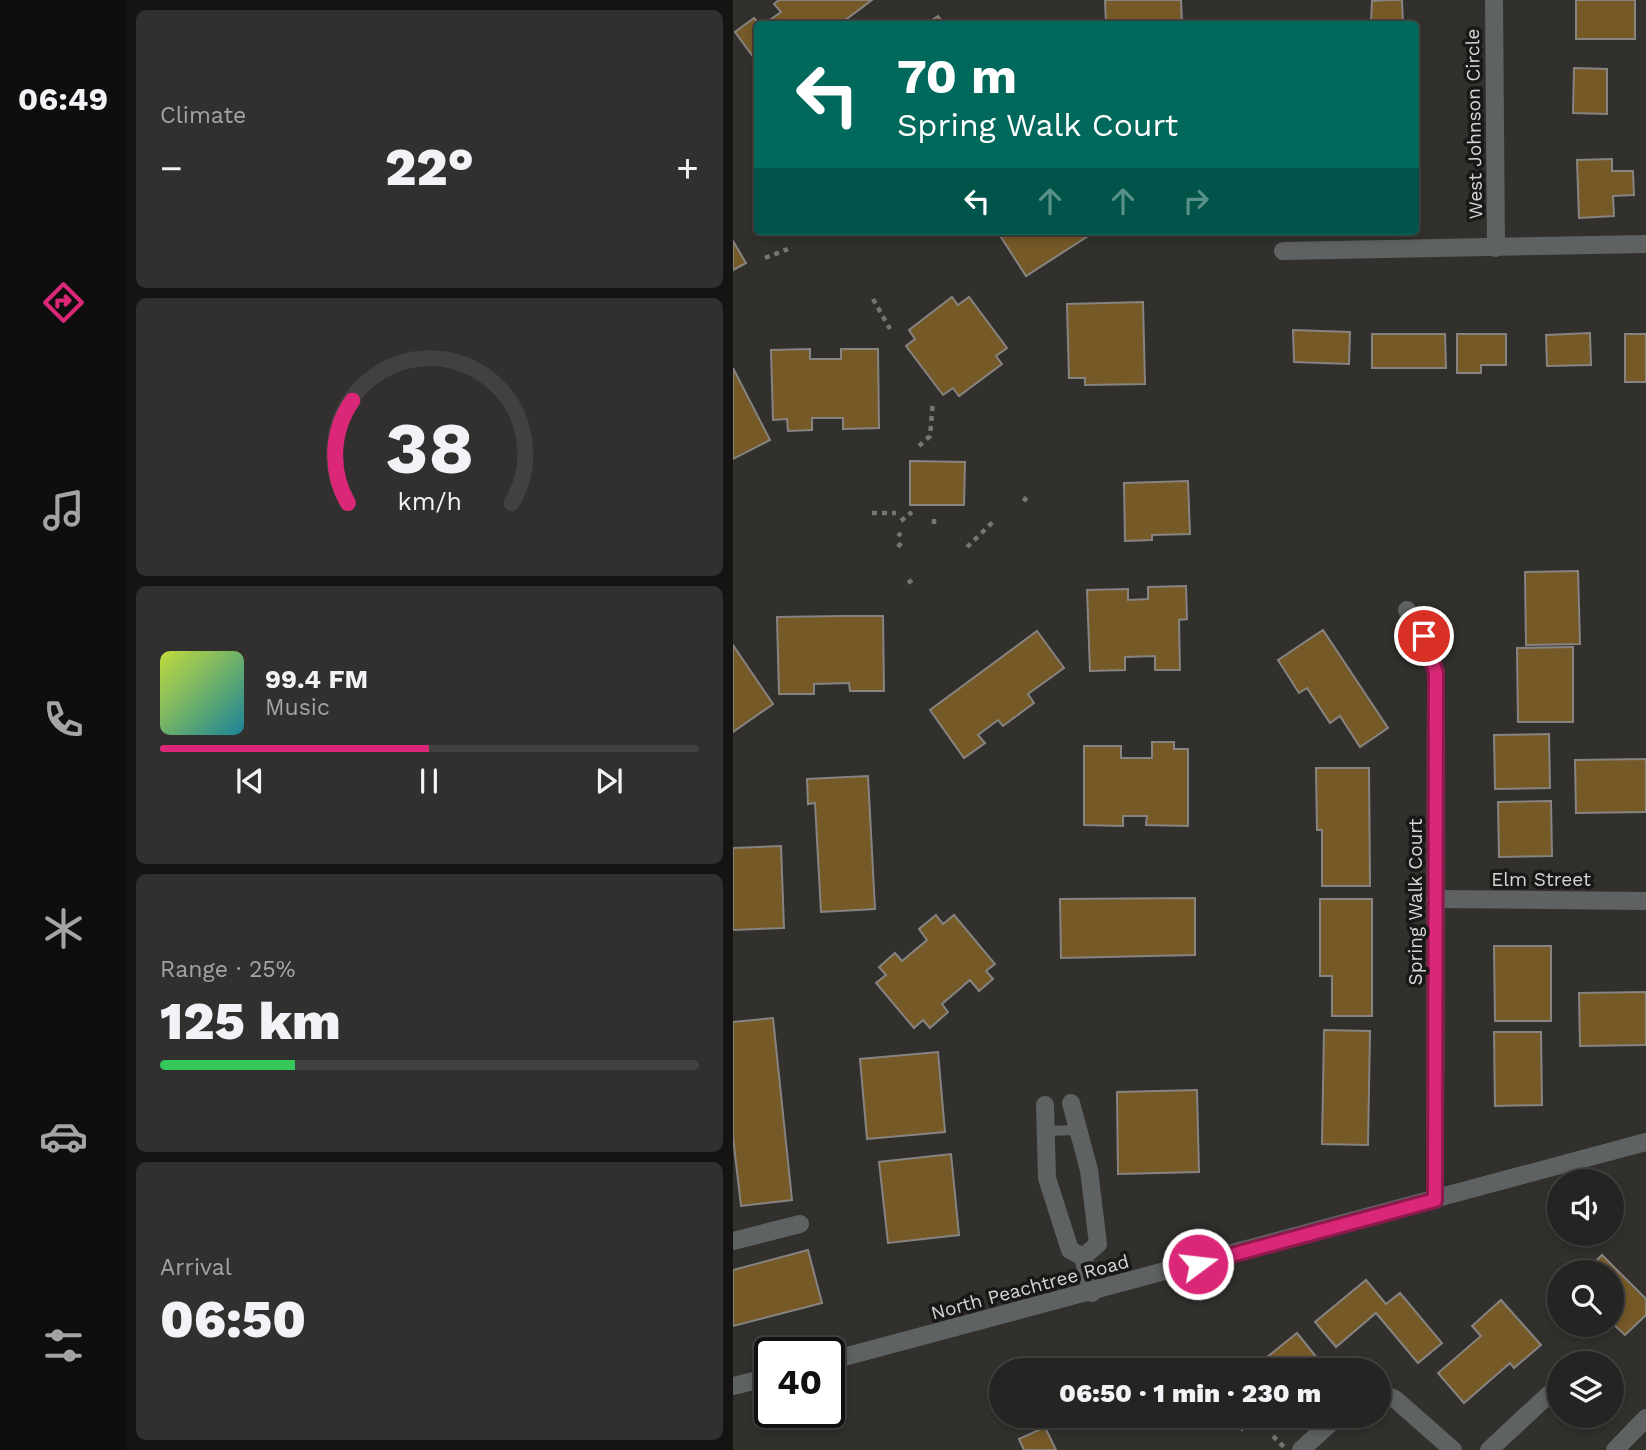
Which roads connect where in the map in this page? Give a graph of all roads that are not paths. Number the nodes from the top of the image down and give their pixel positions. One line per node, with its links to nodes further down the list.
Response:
1 (1494, 0): 3 (street, West Johnson Circle)
2 (1646, 244): 3 (street, West Johnson Circle)
3 (1496, 247): 4 (street, West Johnson Circle)
4 (1283, 251)
5 (1407, 610): 6 (street, Spring Walk Court)
6 (1435, 899): 7 (street, Elm Street); 13 (street, Spring Walk Court)
7 (1646, 901)
8 (1071, 1103): 11 (street)
9 (1045, 1105): 10 (street)
10 (1045, 1130): 11 (lane); 16 (street)
11 (1078, 1130): 16 (street)
12 (1646, 1142): 13 (street, North Peachtree Road)
13 (1435, 1200): 17 (street, North Peachtree Road)
14 (800, 1224): 15 (street)
15 (733, 1241)
16 (1083, 1257): 17 (street)
17 (1092, 1293): 18 (street, North Peachtree Road)
18 (845, 1357)
19 (754, 1381): 20 (street)
20 (733, 1386)
21 (1547, 1396): 27 (street)
22 (1391, 1397): 26 (street)
23 (1646, 1418): 28 (street)
24 (1325, 1428): 25 (street)
25 (1301, 1450)
26 (1453, 1450)
27 (1489, 1450)
28 (1615, 1450)

